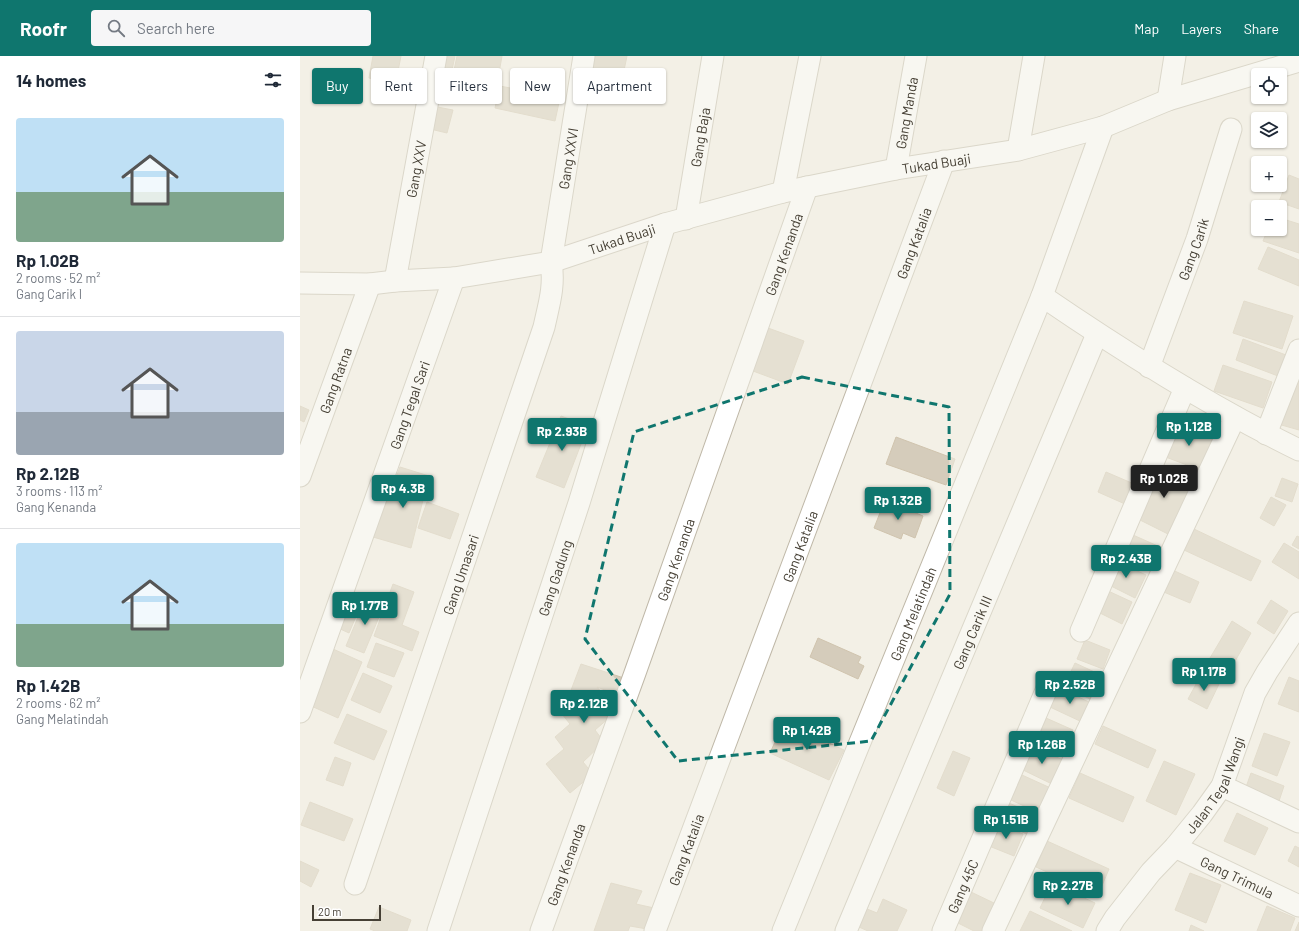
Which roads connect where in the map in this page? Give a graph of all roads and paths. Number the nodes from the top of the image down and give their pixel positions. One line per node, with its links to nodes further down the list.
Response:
1 (436, 56): 21 (street, Gang XXV)
2 (584, 56): 19 (street, Gang XXVI)
3 (713, 56): 17 (street, Gang Baja)
4 (810, 56): 16 (street)
5 (916, 56): 14 (street, Gang Manda)
6 (1034, 56): 12 (street)
7 (1175, 56): 9 (street)
8 (1299, 61): 9 (street, Tukad Buaji)
9 (1168, 100): 10 (street, Tukad Buaji)
10 (1103, 127): 12 (street, Tukad Buaji); 24 (street)
11 (1231, 129): 27 (street, Gang Carik)
12 (1018, 150): 13 (street, Tukad Buaji)
13 (944, 161): 14 (street, Tukad Buaji); 44 (street, Gang Katalia)
14 (896, 169): 15 (street, Tukad Buaji)
15 (807, 187): 16 (street, Tukad Buaji); 43 (street, Gang Kenanda)
16 (783, 192): 17 (street, Tukad Buaji)
17 (686, 219): 18 (street, Tukad Buaji)
18 (665, 224): 19 (street, Tukad Buaji); 42 (street, Gang Gadung)
19 (551, 262): 20 (street, Tukad Buaji); 40 (street, Gang Umasari)
20 (454, 278): 21 (street, Tukad Buaji); 36 (street, Gang Tegal Sari)
21 (395, 281): 23 (street, Tukad Buaji)
22 (300, 283): 23 (street, Tukad Buaji)
23 (370, 284): 32 (street, Gang Ratna)
24 (1042, 296): 25 (street); 45 (street, Gang Melatindah)
25 (1097, 334): 27 (street); 46 (street, Gang Carik III)
26 (1299, 350): 30 (street)
27 (1149, 367): 28 (street)
28 (1185, 388): 29 (street); 34 (street)
29 (1235, 417): 30 (street); 48 (street)
30 (1266, 434): 31 (street)
31 (1299, 450)
32 (300, 476)
33 (1299, 623): 37 (street, Jalan Tegal Wangi)
34 (1080, 631)
35 (1048, 686): 47 (street, Gang 45C)
36 (300, 712)
37 (1222, 786): 38 (street); 39 (street, Jalan Tegal Wangi)
38 (1299, 822)
39 (1175, 847): 41 (street, Gang Trimula); 49 (street, Jalan Tegal Wangi)
40 (355, 884)
41 (1299, 906)
42 (438, 931)
43 (541, 931)
44 (655, 931)
45 (783, 931)
46 (846, 931)
47 (943, 931)
48 (993, 931)
49 (1107, 931)

